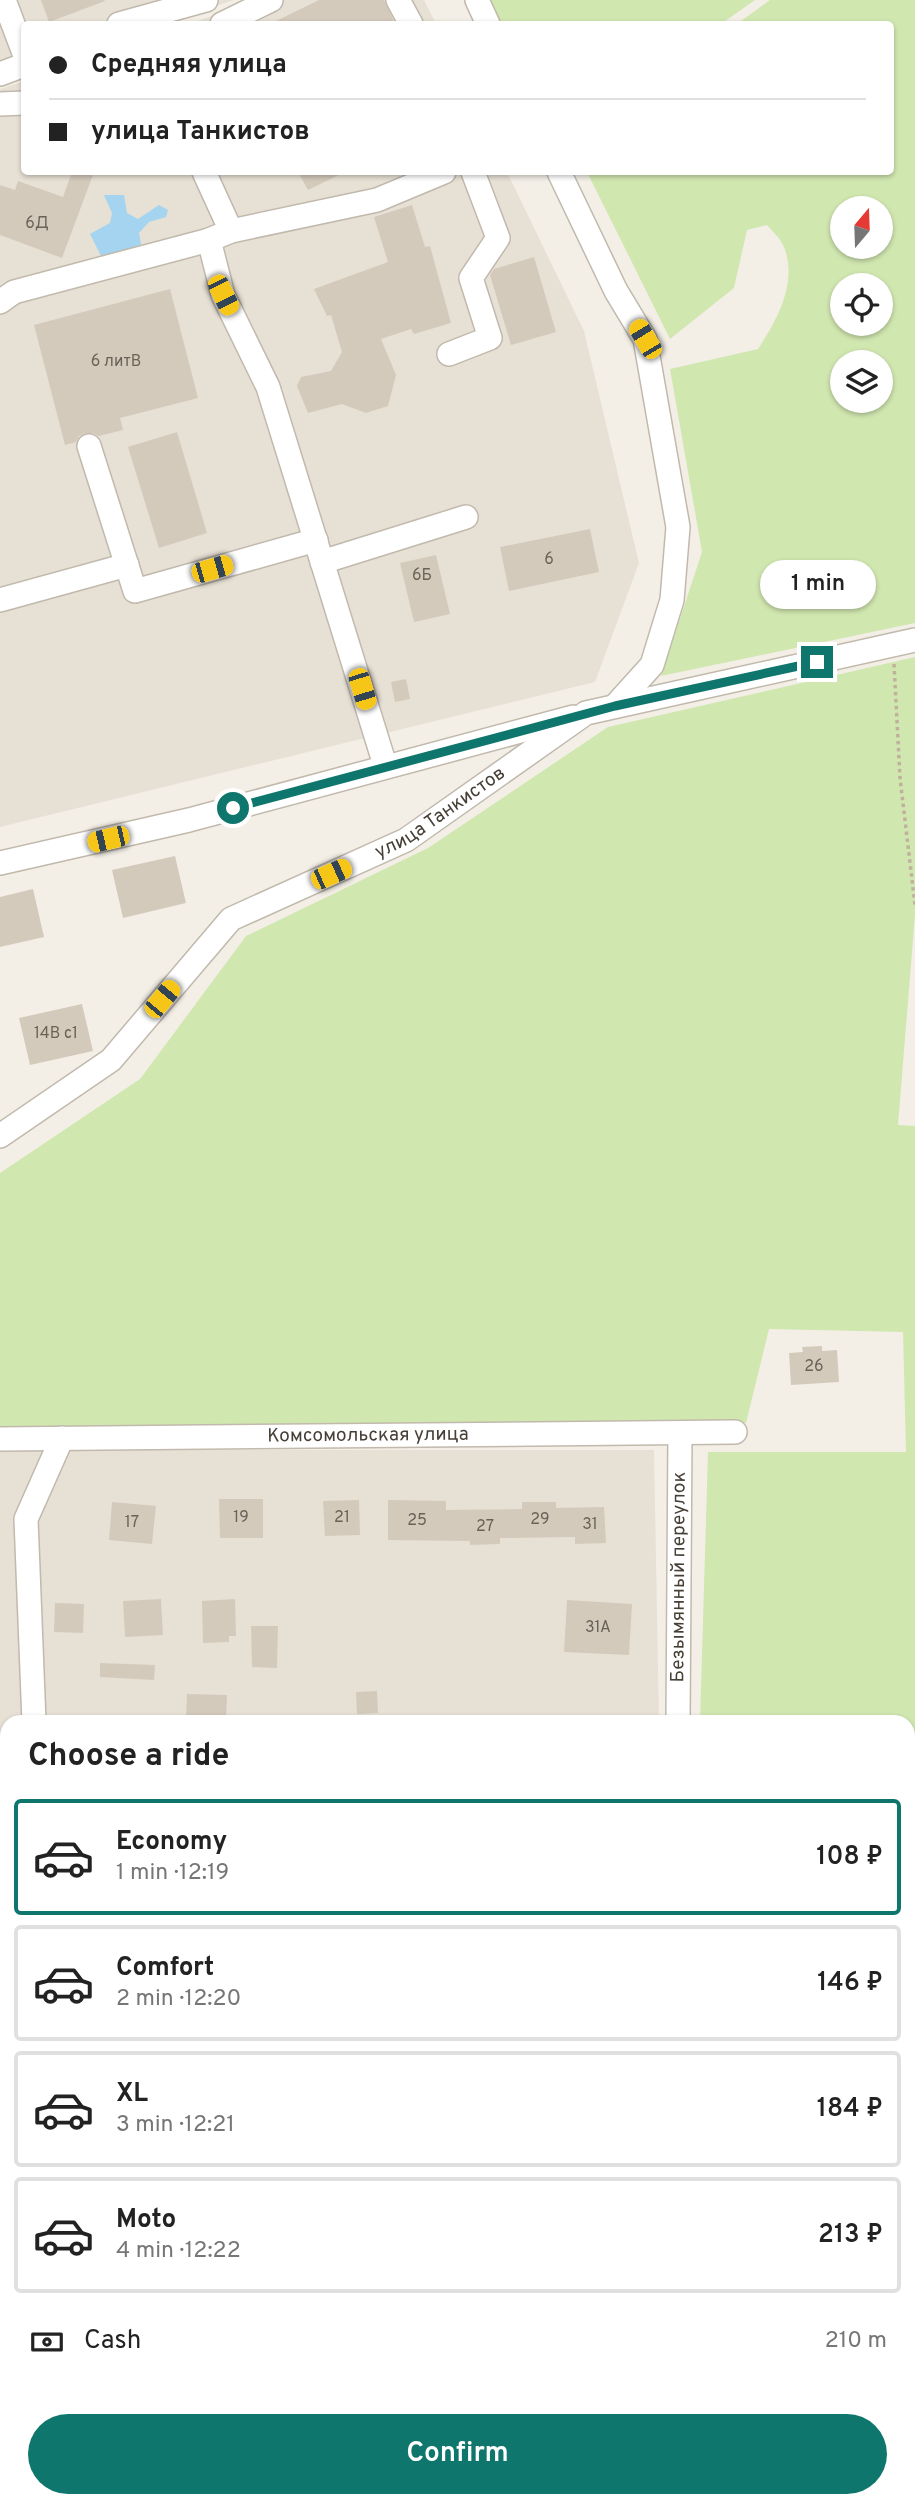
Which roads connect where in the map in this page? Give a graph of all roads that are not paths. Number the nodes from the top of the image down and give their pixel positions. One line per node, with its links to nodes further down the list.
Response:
1 (4, 0): 10 (street)
2 (206, 0): 6 (street)
3 (271, 0): 7 (street)
4 (398, 0): 8 (street)
5 (477, 0): 9 (street)
6 (129, 21)
7 (228, 21)
8 (409, 21)
9 (487, 21)
10 (21, 45)
11 (21, 66): 12 (street)
12 (0, 74)
13 (21, 103): 14 (street)
14 (0, 104)
15 (205, 175): 19 (street)
16 (437, 175): 19 (street)
17 (474, 175): 22 (street)
18 (560, 175): 29 (street)
19 (231, 231): 20 (street)
20 (209, 240): 21 (street); 25 (street)
21 (0, 302)
22 (449, 354)
23 (89, 446): 26 (street)
24 (466, 517): 25 (street)
25 (319, 551): 26 (street); 31 (street)
26 (127, 565): 27 (street)
27 (0, 600)
28 (904, 642): 29 (street, улица Танкистов)
29 (615, 706): 30 (street, улица Танкистов)
30 (586, 713): 31 (street); 33 (street, улица Танкистов)
31 (385, 765): 32 (street)
32 (0, 863)
33 (0, 1136)
34 (735, 1432): 35 (street, Комсомольская улица)
35 (680, 1433): 36 (street, Комсомольская улица); 39 (street, Безымянный переулок)
36 (62, 1438): 37 (street, Комсомольская улица); 38 (street)
37 (0, 1439)
38 (34, 1715)
39 (678, 1715)

